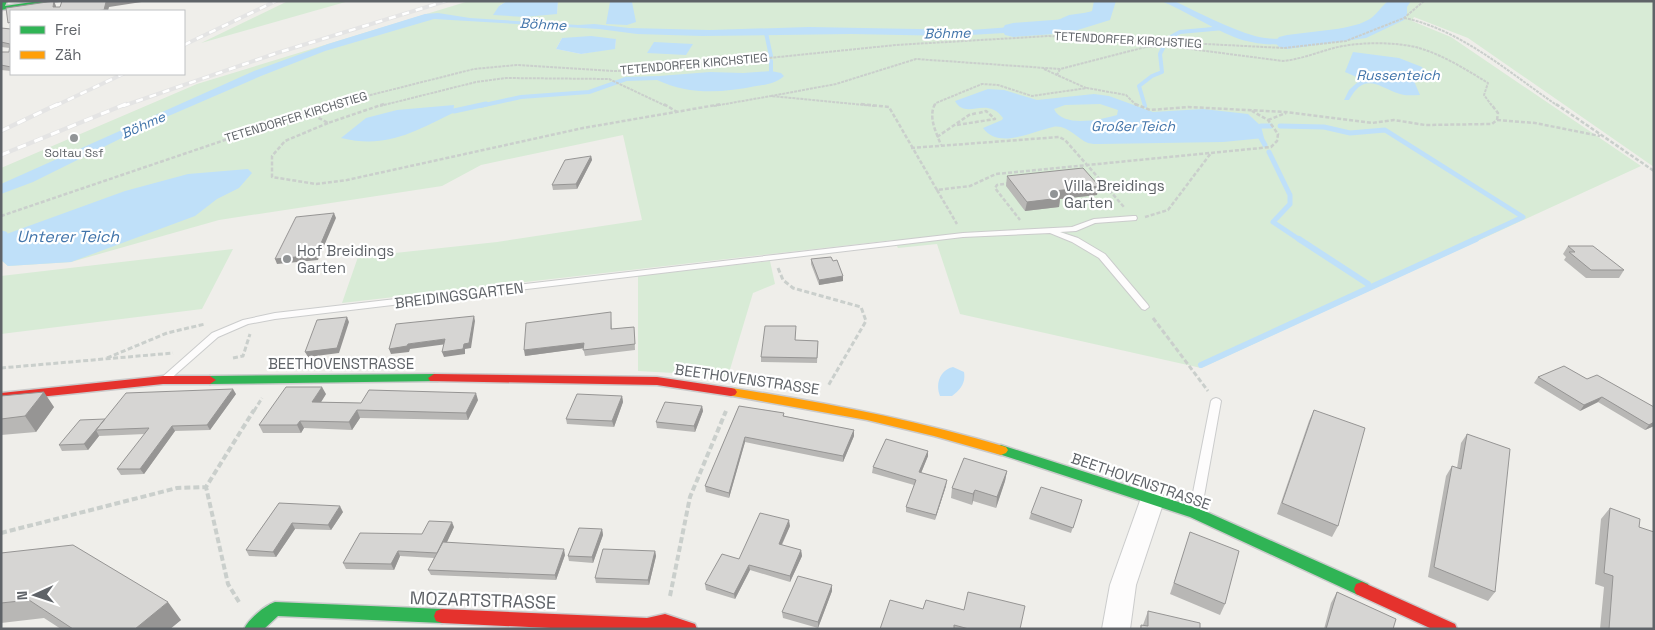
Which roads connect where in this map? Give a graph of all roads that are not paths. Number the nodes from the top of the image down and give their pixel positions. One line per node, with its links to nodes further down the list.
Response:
1 (4, 1): 3 (street)
2 (55, 1): 3 (street)
3 (1, 8)
4 (1134, 218): 5 (lane, BREIDINGSGARTEN)
5 (1048, 230): 6 (lane); 7 (lane, BREIDINGSGARTEN)
6 (1145, 307)
7 (163, 380): 8 (street, BEETHOVENSTRASSE); 10 (street, BEETHOVENSTRASSE)
8 (1, 397)
9 (1216, 401): 11 (lane)
10 (1153, 498): 11 (street, BEETHOVENSTRASSE); 15 (street)
11 (1195, 513): 16 (street, BEETHOVENSTRASSE)
12 (652, 625): 13 (street, MOZARTSTRASSE); 14 (street, MOZARTSTRASSE)
13 (252, 629)
14 (689, 629)
15 (1116, 629)
16 (1449, 629)

